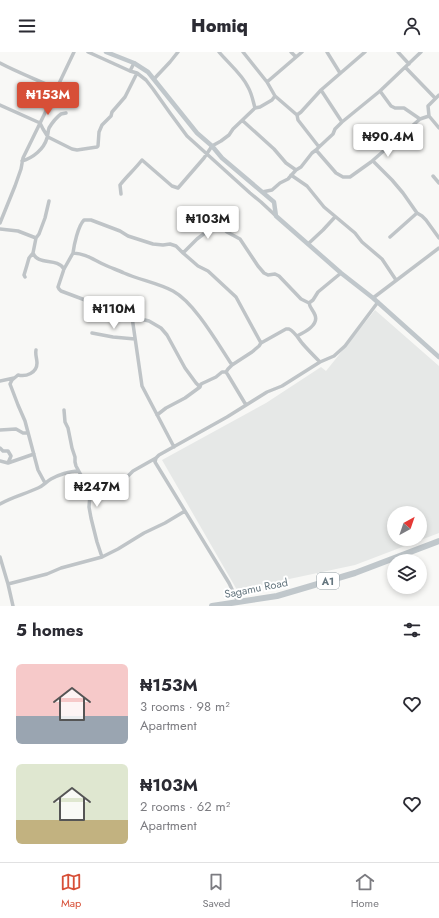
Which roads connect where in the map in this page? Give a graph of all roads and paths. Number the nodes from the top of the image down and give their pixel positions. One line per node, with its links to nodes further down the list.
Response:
1 (74, 52): 23 (street)
2 (88, 52): 18 (street)
3 (106, 52): 14 (street)
4 (178, 52): 21 (street)
5 (219, 52): 30 (street)
6 (243, 52): 22 (street)
7 (291, 52): 13 (street)
8 (302, 52): 13 (street)
9 (327, 52): 20 (street)
10 (365, 52): 20 (street)
11 (398, 52): 16 (street)
12 (422, 52): 16 (street)
13 (296, 57): 22 (street)
14 (134, 63): 18 (street); 21 (street)
15 (0, 64): 23 (street)
16 (409, 64): 17 (street)
17 (406, 68): 25 (street); 28 (street)
18 (130, 71): 19 (street)
19 (137, 73): 39 (street); 42 (street)
20 (340, 73): 24 (street)
21 (154, 79): 40 (street)
22 (267, 82): 27 (street)
23 (57, 89): 37 (street)
24 (321, 90): 32 (street); 36 (street)
25 (380, 91): 34 (street); 36 (street)
26 (439, 95): 28 (street)
27 (275, 96): 30 (street); 32 (street)
28 (435, 98): 33 (street)
29 (0, 105): 37 (street)
30 (255, 108): 35 (street)
31 (66, 113): 39 (street)
32 (297, 115): 41 (street)
33 (428, 116): 34 (street); 38 (street)
34 (420, 119): 44 (street)
35 (243, 121): 40 (street); 45 (street)
36 (342, 122): 41 (street)
37 (40, 123): 39 (street); 43 (street)
38 (439, 128)
39 (48, 137): 43 (street)
40 (212, 146): 42 (street); 49 (street)
41 (317, 148): 44 (street); 45 (street)
42 (207, 153): 50 (street); 53 (street)
43 (22, 161): 55 (street)
44 (373, 161): 52 (street)
45 (296, 170): 46 (street)
46 (291, 175): 49 (street); 54 (street)
47 (433, 176): 48 (street)
48 (439, 183)
49 (262, 192): 53 (street)
50 (121, 194)
51 (49, 202): 58 (street)
52 (417, 213): 57 (street); 59 (street)
53 (276, 216): 60 (street)
54 (335, 217): 60 (street); 68 (street)
55 (0, 223)
56 (0, 229): 58 (street)
57 (390, 237)
58 (36, 238): 64 (street)
59 (439, 238)
60 (308, 244): 66 (street)
61 (439, 248): 68 (street)
62 (73, 253): 63 (street); 65 (street); 80 (street)
63 (183, 253): 71 (street); 76 (street)
64 (33, 254): 65 (street); 67 (street)
65 (64, 269): 72 (street)
66 (341, 273): 69 (street); 71 (street)
67 (25, 277)
68 (396, 280): 69 (street)
69 (373, 298): 70 (street)
70 (378, 302): 78 (street); 79 (street)
71 (309, 303): 74 (street)
72 (132, 317): 75 (street); 84 (street)
73 (92, 333): 75 (street)
74 (297, 336): 76 (street); 79 (street)
75 (135, 339): 87 (street)
76 (261, 343): 80 (street)
77 (36, 350): 82 (street)
78 (439, 357)
79 (320, 362): 85 (street)
80 (232, 365): 81 (street)
81 (226, 372): 84 (street); 85 (street)
82 (15, 378): 83 (street); 89 (street)
83 (0, 381)
84 (200, 388): 87 (street)
85 (246, 405): 90 (street)
86 (64, 410): 96 (street)
87 (157, 415): 90 (street)
88 (0, 430): 89 (street)
89 (28, 433): 92 (street)
90 (174, 447): 93 (street)
91 (0, 448): 95 (street)
92 (34, 454): 95 (street); 97 (street)
93 (156, 458): 98 (street); 100 (street)
94 (0, 462): 95 (street)
95 (8, 463)
96 (78, 471): 97 (street); 103 (street)
97 (45, 483): 99 (street)
98 (119, 485)
99 (0, 504)
100 (185, 511): 103 (street); 105 (street)
101 (439, 541): 105 (highway, Sagamu Road / A1)
102 (0, 557): 104 (street)
103 (102, 557): 104 (street)
104 (8, 584): 106 (street)
105 (236, 604): 107 (highway, Sagamu Road / A1)
106 (13, 606)
107 (212, 606)

